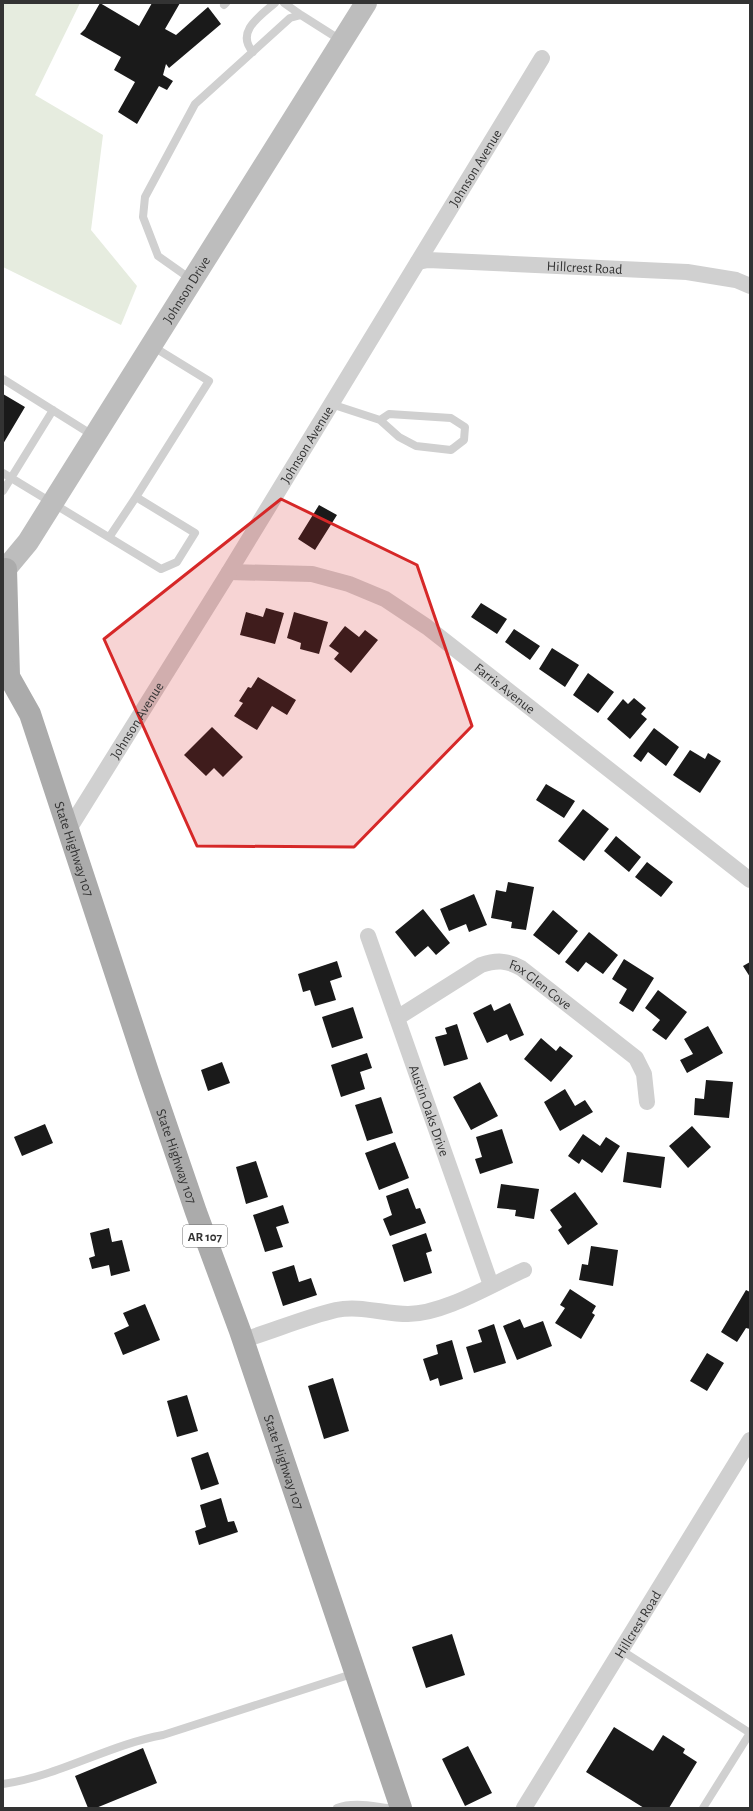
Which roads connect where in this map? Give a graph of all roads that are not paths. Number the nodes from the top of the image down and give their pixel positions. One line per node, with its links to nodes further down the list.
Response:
1 (274, 3): 6 (lane)
2 (284, 3): 4 (lane)
3 (366, 3): 5 (street, Johnson Drive)
4 (300, 15): 5 (lane); 6 (lane)
5 (342, 41): 9 (street, Johnson Drive)
6 (253, 52): 9 (lane)
7 (542, 58): 8 (street, Johnson Avenue)
8 (418, 262): 10 (street, Hillcrest Road); 13 (street, Johnson Avenue)
9 (192, 281): 11 (street, Johnson Drive)
10 (750, 286)
11 (152, 346): 16 (street, Johnson Drive); 20 (lane)
12 (3, 379): 14 (lane)
13 (331, 404): 15 (lane); 24 (street, Johnson Avenue)
14 (53, 410): 16 (lane); 18 (lane)
15 (380, 420): 15 (lane)
16 (95, 437): 21 (street, Johnson Drive)
17 (3, 473): 18 (lane)
18 (11, 478): 19 (lane); 21 (lane)
19 (3, 491)
20 (136, 497): 22 (lane); 22 (lane)
21 (54, 502): 22 (lane); 23 (street, Johnson Drive)
22 (110, 536)
23 (4, 571): 25 (main road)
24 (228, 572): 26 (street, Johnson Avenue); 27 (street, Farris Avenue)
25 (6, 671): 26 (main road, State Highway 107 / AR 107)
26 (69, 829): 33 (main road, State Highway 107 / AR 107)
27 (750, 880)
28 (368, 936): 29 (street, Austin Oaks Drive)
29 (397, 1018): 30 (street, Fox Glen Cove); 32 (street, Austin Oaks Drive)
30 (647, 1102)
31 (524, 1270): 32 (street)
32 (491, 1285): 33 (street)
33 (243, 1340): 36 (main road, State Highway 107 / AR 107)
34 (750, 1440): 35 (street, Hillcrest Road)
35 (621, 1650): 37 (lane); 42 (street, Hillcrest Road)
36 (356, 1673): 38 (lane); 41 (main road, State Highway 107 / AR 107)
37 (750, 1733): 43 (lane)
38 (3, 1784)
39 (337, 1808): 40 (lane)
40 (388, 1808)
41 (401, 1808)
42 (524, 1808)
43 (703, 1808)

